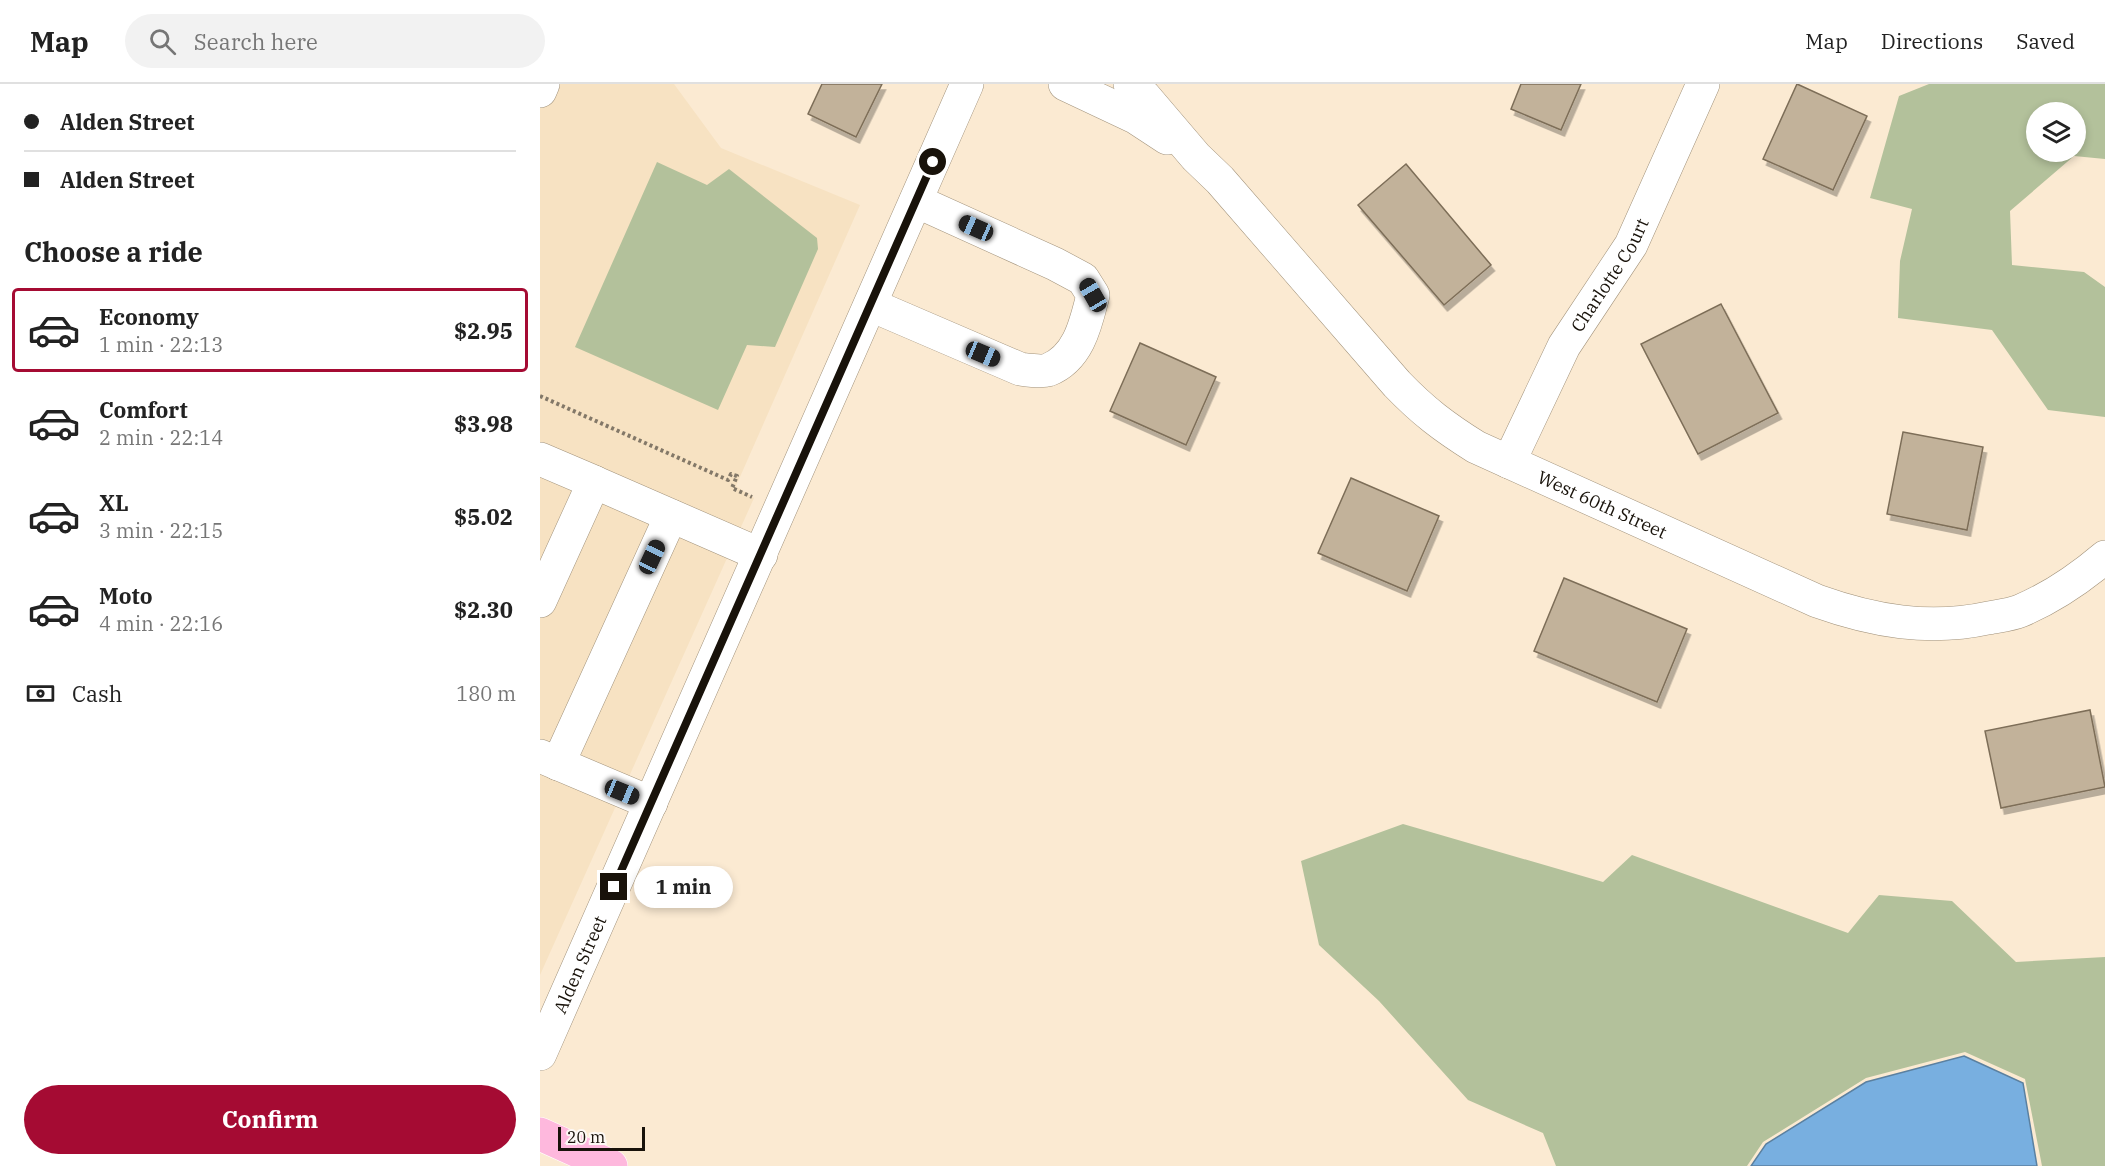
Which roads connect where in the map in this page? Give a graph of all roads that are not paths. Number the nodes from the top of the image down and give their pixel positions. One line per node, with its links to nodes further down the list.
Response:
1 (543, 84): 6 (street)
2 (967, 84): 8 (street, Alden Street)
3 (1065, 84): 7 (street, West 60th Street)
4 (1130, 84): 7 (street, West 60th Street)
5 (1703, 84): 11 (street, Charlotte Court)
6 (540, 91)
7 (1196, 157): 11 (street, West 60th Street)
8 (916, 201): 9 (street, Alden Street); 9 (street)
9 (871, 304): 14 (street, Alden Street)
10 (540, 459): 12 (street)
11 (1509, 462): 15 (street, West 60th Street)
12 (594, 482): 13 (street); 16 (street)
13 (671, 516): 14 (street); 17 (street)
14 (761, 555): 18 (street, Alden Street)
15 (2105, 557)
16 (540, 601)
17 (549, 760): 18 (street)
18 (651, 803): 19 (street, Alden Street)
19 (540, 1054)
20 (540, 1134): 21 (main road)
21 (611, 1166)

